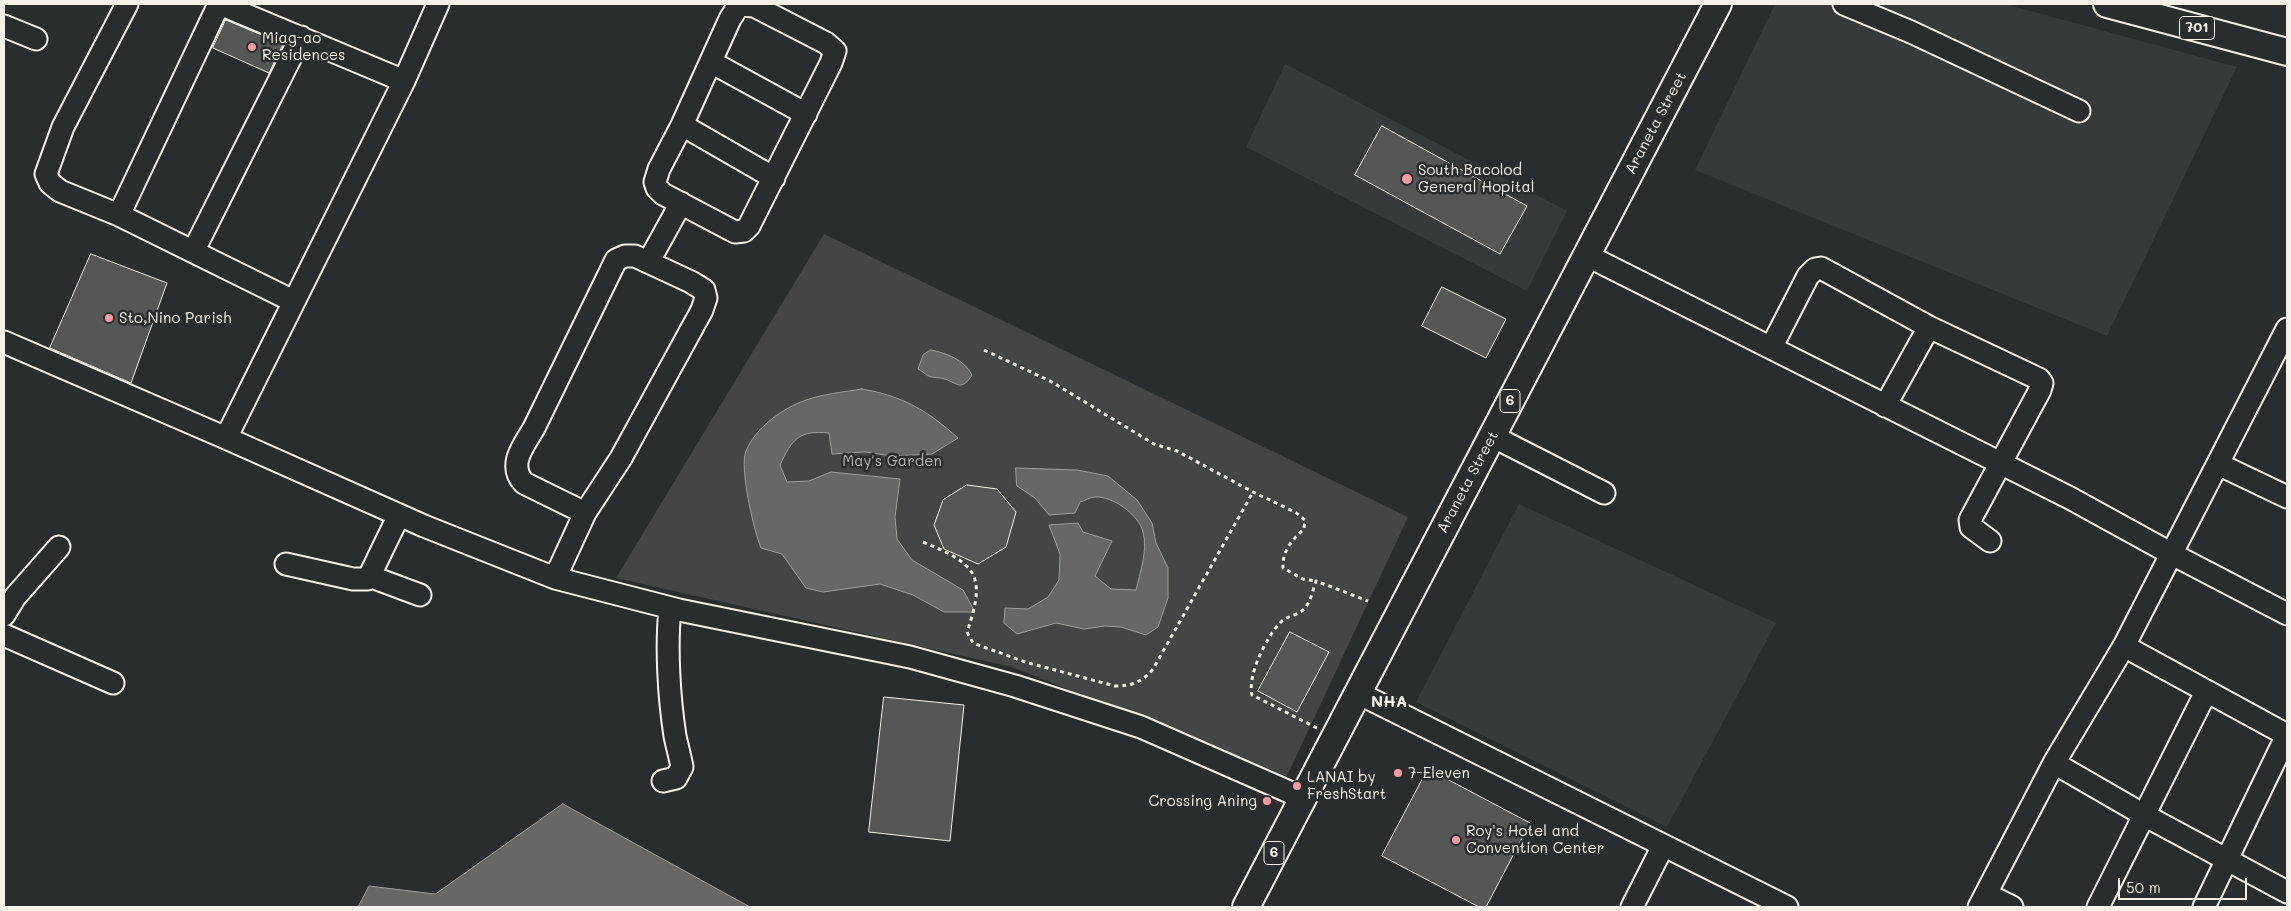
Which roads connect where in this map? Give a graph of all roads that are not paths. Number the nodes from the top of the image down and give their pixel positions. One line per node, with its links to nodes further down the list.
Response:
1 (127, 4): 18 (street)
2 (220, 4): 8 (street); 18 (street)
3 (437, 4): 12 (street)
4 (1718, 4): 20 (main road, Araneta Street / 6)
5 (1844, 4): 13 (street)
6 (2107, 4): 10 (main road, 701)
7 (4, 26): 9 (street)
8 (301, 38): 12 (street); 19 (street)
9 (36, 40)
10 (2287, 52)
11 (711, 62): 14 (street); 14 (street); 15 (street)
12 (404, 81): 22 (street)
13 (2079, 111)
14 (806, 114): 16 (street)
15 (682, 125): 16 (street); 17 (street)
16 (774, 178): 17 (street)
17 (681, 203): 21 (street)
18 (119, 215): 19 (street)
19 (194, 250): 22 (street)
20 (1586, 255): 26 (street); 28 (main road, Araneta Street / 6)
21 (649, 261): 34 (street); 34 (street)
22 (293, 301): 29 (street)
23 (1929, 327): 26 (street); 27 (street); 30 (street)
24 (2287, 328): 31 (street)
25 (4, 342): 29 (street)
26 (1771, 348): 27 (street)
27 (1885, 406): 30 (street)
28 (1492, 436): 32 (street); 50 (main road, Araneta Street / 6)
29 (226, 438): 35 (street)
30 (2000, 463): 36 (street); 38 (street)
31 (2218, 464): 33 (street); 38 (street)
32 (1604, 493)
33 (2287, 497)
34 (585, 514): 41 (street)
35 (399, 515): 40 (street); 41 (street)
36 (1990, 541)
37 (60, 547): 45 (street)
38 (2170, 554): 44 (street); 47 (street)
39 (286, 564): 40 (street)
40 (369, 576): 42 (street)
41 (555, 578): 43 (street)
42 (420, 596)
43 (670, 608): 53 (street); 54 (street)
44 (2287, 614)
45 (4, 615)
46 (4, 635): 48 (street)
47 (2124, 646): 49 (street); 52 (street)
48 (113, 683)
49 (2206, 692): 51 (street); 55 (street)
50 (1358, 693): 54 (main road, Araneta Street / 6); 56 (street)
51 (2287, 735): 57 (street)
52 (2054, 763): 55 (street); 59 (street)
53 (663, 781)
54 (1303, 798): 60 (main road, Araneta Street / 6)
55 (2144, 815): 57 (street); 64 (street)
56 (1663, 846): 61 (street); 62 (street)
57 (2227, 860): 58 (street); 65 (street)
58 (2287, 892)
59 (1982, 901): 63 (street)
60 (1246, 907)
61 (1632, 907)
62 (1786, 907)
63 (2012, 907)
64 (2098, 907)
65 (2204, 907)

